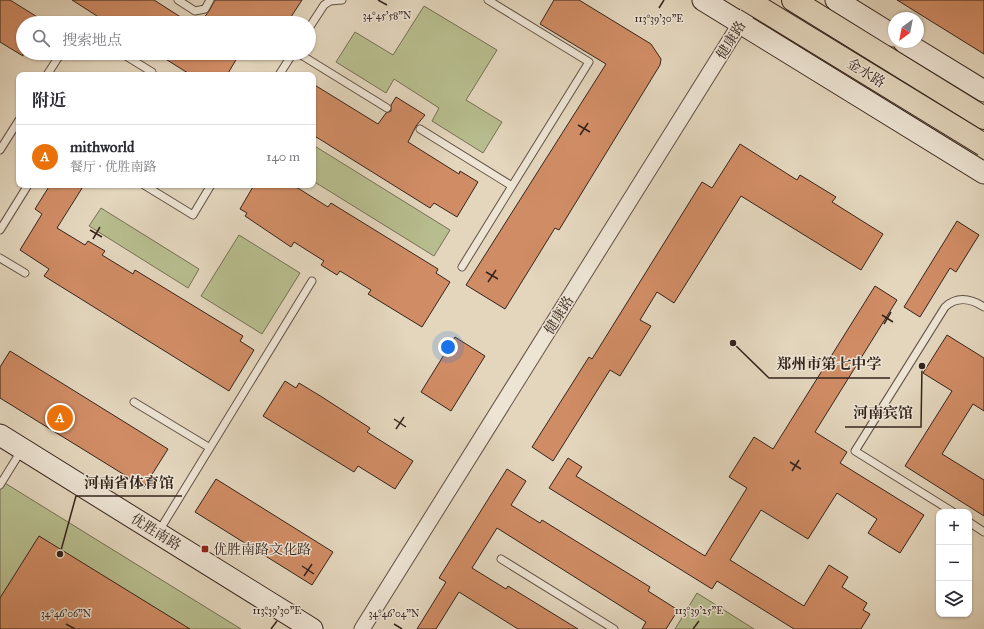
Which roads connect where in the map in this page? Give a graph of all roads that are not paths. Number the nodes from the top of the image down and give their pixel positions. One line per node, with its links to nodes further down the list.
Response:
1 (178, 0): 2 (lane)
2 (210, 0)
3 (342, 0): 10 (lane)
4 (488, 0): 29 (lane)
5 (703, 0): 11 (street)
6 (747, 0): 26 (main road, 金水路, bridge)
7 (755, 0): 11 (street, 健康路)
8 (793, 0): 23 (main road, 金水路)
9 (836, 0): 12 (street)
10 (316, 17)
11 (741, 23): 28 (street); 50 (street, 健康路)
12 (888, 32)
13 (914, 48): 21 (street)
14 (57, 60): 18 (lane)
15 (132, 60): 19 (lane)
16 (289, 60): 20 (lane)
17 (309, 60): 22 (lane)
18 (49, 72)
19 (152, 72)
20 (281, 72)
21 (984, 91)
22 (387, 108)
23 (984, 118)
24 (16, 125): 27 (lane)
25 (420, 129): 29 (lane)
26 (984, 146)
27 (0, 150)
28 (984, 173)
29 (512, 186): 35 (lane)
30 (26, 188): 33 (lane)
31 (149, 188): 32 (lane)
32 (209, 188)
33 (0, 230)
34 (0, 258): 36 (lane)
35 (462, 267)
36 (25, 273)
37 (312, 281): 41 (lane)
38 (984, 307): 44 (lane)
39 (134, 402): 41 (lane)
40 (0, 435): 42 (street, 优胜南路)
41 (210, 448): 47 (lane)
42 (22, 449): 43 (lane); 47 (street, 优胜南路)
43 (0, 484)
44 (947, 509)
45 (972, 524): 46 (lane)
46 (984, 532)
47 (158, 533): 49 (street, 优胜南路)
48 (500, 559): 51 (lane)
49 (312, 629)
50 (362, 629)
51 (614, 629)

